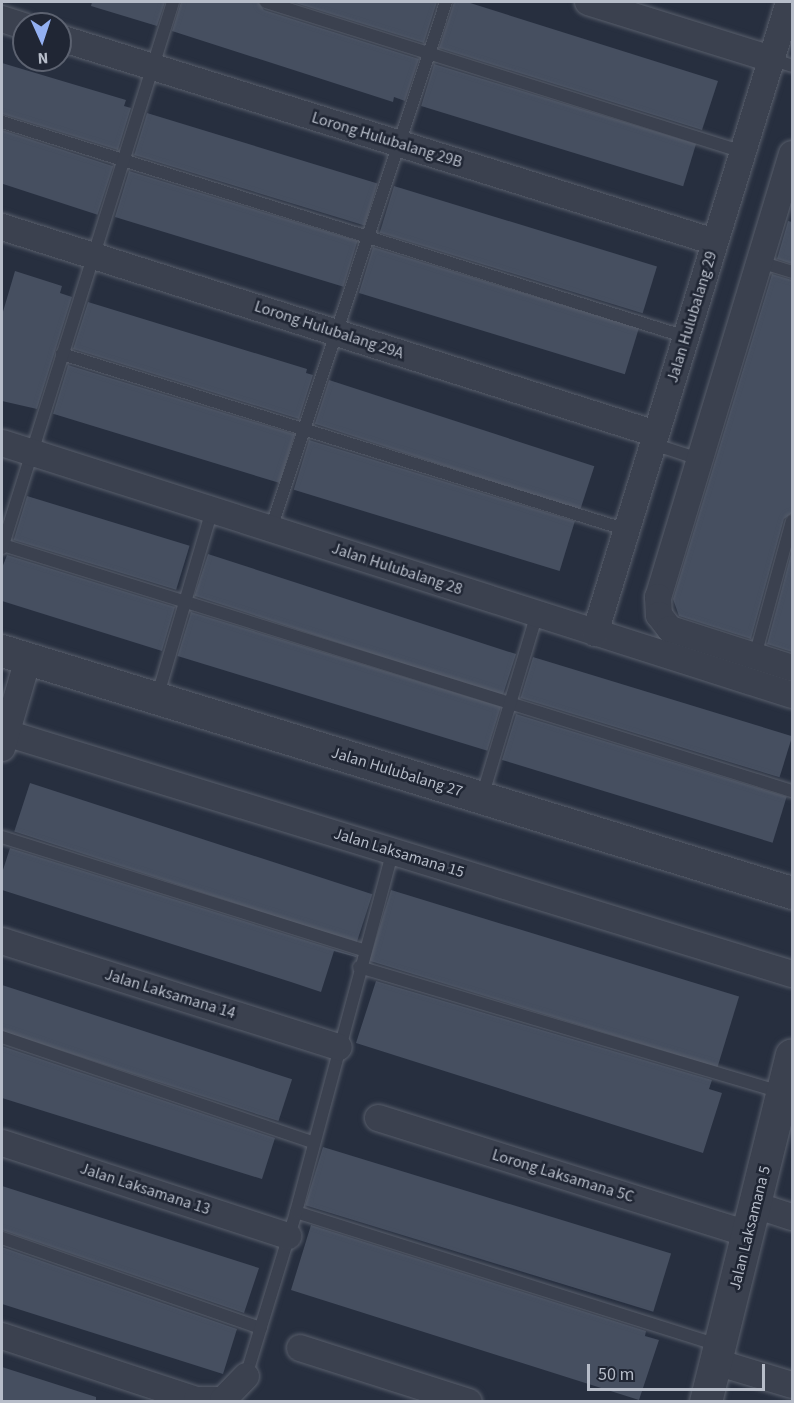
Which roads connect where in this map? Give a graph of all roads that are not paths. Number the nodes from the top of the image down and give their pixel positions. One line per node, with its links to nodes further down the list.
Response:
1 (173, 2): 9 (lane)
2 (266, 2): 7 (lane)
3 (446, 2): 7 (lane)
4 (588, 2): 8 (street)
5 (789, 2): 8 (street, Jalan Hulubalang 29)
6 (72, 42): 9 (street, Lorong Hulubalang 29B)
7 (428, 54): 11 (lane); 12 (lane)
8 (782, 62): 12 (street, Jalan Hulubalang 29)
9 (153, 67): 11 (street, Lorong Hulubalang 29B); 14 (lane)
10 (2, 122): 14 (lane)
11 (399, 144): 16 (lane); 17 (street, Lorong Hulubalang 29B)
12 (743, 152): 17 (street, Jalan Hulubalang 29)
13 (792, 154): 19 (street)
14 (123, 160): 16 (lane); 18 (lane)
15 (2, 227): 18 (street, Lorong Hulubalang 29A)
16 (368, 237): 21 (lane); 22 (lane)
17 (715, 242): 22 (street, Jalan Hulubalang 29)
18 (93, 256): 21 (street, Lorong Hulubalang 29A); 23 (lane)
19 (760, 262): 20 (lane); 28 (street)
20 (792, 272)
21 (336, 333): 24 (lane); 25 (street, Lorong Hulubalang 29A)
22 (686, 337): 25 (street, Jalan Hulubalang 29)
23 (62, 354): 24 (lane); 27 (lane)
24 (304, 430): 31 (lane); 32 (lane)
25 (654, 439): 28 (lane); 32 (street, Jalan Hulubalang 29)
26 (2, 443): 27 (street, Jalan Hulubalang 28)
27 (31, 453): 29 (street, Jalan Hulubalang 28); 33 (lane)
28 (699, 459): 38 (street)
29 (212, 510): 31 (street, Jalan Hulubalang 28); 34 (lane)
30 (792, 520): 38 (lane)
31 (271, 529): 35 (street, Jalan Hulubalang 28)
32 (627, 530): 36 (street, Jalan Hulubalang 29)
33 (2, 546): 34 (lane)
34 (185, 602): 41 (lane); 42 (lane)
35 (537, 614): 36 (street, Jalan Hulubalang 28); 42 (lane)
36 (595, 633): 40 (street, Jalan Hulubalang 28)
37 (15, 655): 41 (street, Jalan Hulubalang 27); 43 (street)
38 (755, 656): 39 (street)
39 (792, 668)
40 (792, 695)
41 (157, 699): 45 (street, Jalan Hulubalang 27)
42 (509, 705): 44 (lane); 45 (lane)
43 (4, 740): 47 (street, Jalan Laksamana 15)
44 (792, 791)
45 (482, 798): 48 (street, Jalan Hulubalang 27)
46 (2, 837): 50 (lane)
47 (393, 851): 50 (lane); 52 (street, Jalan Laksamana 15)
48 (792, 893)
49 (2, 940): 54 (street, Jalan Laksamana 14)
50 (363, 950): 51 (lane)
51 (359, 967): 54 (lane); 56 (lane)
52 (792, 974)
53 (2, 1037): 58 (lane)
54 (339, 1047): 58 (lane)
55 (792, 1055): 56 (street, Jalan Laksamana 5)
56 (788, 1094): 61 (street, Jalan Laksamana 5)
57 (378, 1118): 61 (street, Lorong Laksamana 5C)
58 (313, 1142): 62 (lane)
59 (2, 1143): 62 (street, Jalan Laksamana 13)
60 (792, 1217): 61 (street, Lorong Laksamana 5C)
61 (752, 1220): 67 (street, Jalan Laksamana 5)
62 (292, 1224): 64 (lane); 67 (lane)
63 (2, 1238): 64 (lane)
64 (261, 1328): 68 (lane)
65 (2, 1336): 70 (street)
66 (300, 1348): 71 (street)
67 (718, 1354): 69 (street); 72 (street, Jalan Laksamana 5)
68 (246, 1376): 70 (street)
69 (792, 1385)
70 (166, 1397)
71 (469, 1401)
72 (706, 1401)

